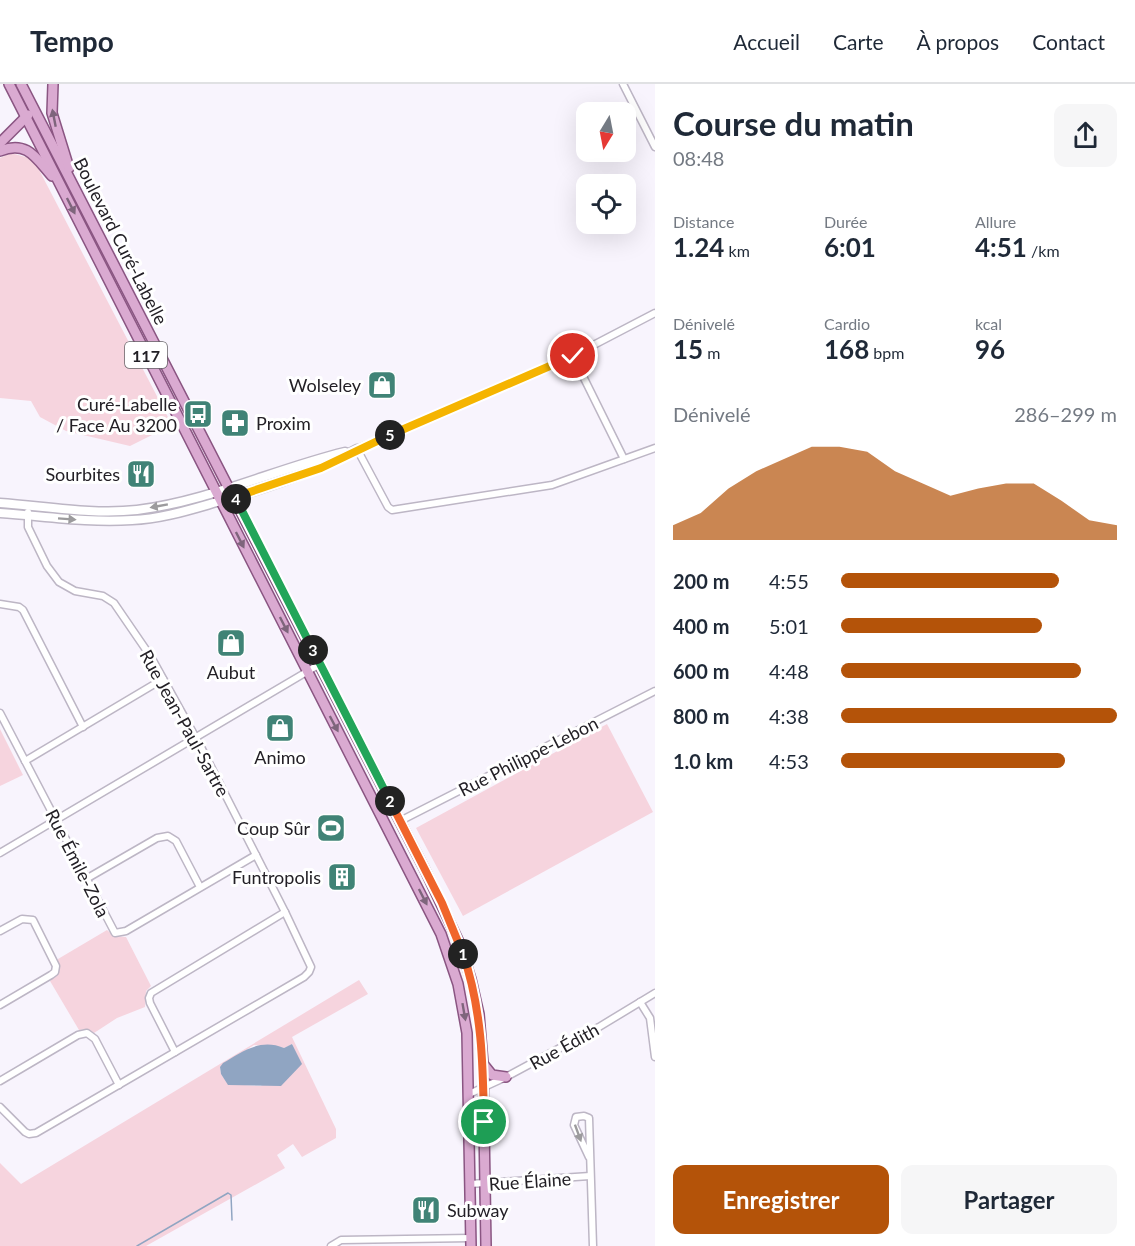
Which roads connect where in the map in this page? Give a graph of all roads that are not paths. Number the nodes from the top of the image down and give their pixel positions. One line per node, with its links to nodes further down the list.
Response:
1 (9, 84): 6 (main road, Boulevard Curé-Labelle / 117)
2 (21, 84): 5 (main road, Boulevard Curé-Labelle / 117)
3 (53, 84): 10 (main road, one-way to 3)
4 (623, 84): 8 (street)
5 (33, 108): 6 (main road); 10 (main road, Boulevard Curé-Labelle / 117)
6 (26, 118): 7 (main road); 11 (main road, Boulevard Curé-Labelle / 117)
7 (0, 143)
8 (655, 147)
9 (0, 151): 11 (main road)
10 (72, 182): 17 (main road, Boulevard Curé-Labelle / 117)
11 (61, 187): 18 (main road, Boulevard Curé-Labelle / 117, one-way to 18)
12 (655, 313): 13 (street)
13 (573, 356): 15 (street); 16 (street)
14 (655, 448): 16 (street)
15 (357, 449): 16 (street); 17 (street); 19 (street)
16 (624, 459)
17 (230, 488): 18 (street); 19 (main road, Boulevard Curé-Labelle / 117)
18 (218, 497): 19 (street); 21 (street, one-way to 21); 23 (street, one-way to 18); 26 (main road, Boulevard Curé-Labelle / 117, one-way to 26)
19 (235, 497): 25 (main road, Boulevard Curé-Labelle / 117)
20 (0, 503): 21 (street)
21 (28, 505): 23 (street, Rue Jean-Paul-Sartre)
22 (0, 513): 23 (street)
23 (27, 515): 27 (street, Rue Jean-Paul-Sartre)
24 (0, 604): 30 (street)
25 (320, 664): 26 (street); 34 (main road, Boulevard Curé-Labelle / 117)
26 (308, 672): 31 (street); 51 (main road, Boulevard Curé-Labelle / 117, one-way to 51)
27 (163, 679): 30 (street); 31 (street, Rue Jean-Paul-Sartre)
28 (655, 691): 34 (street, Rue Philippe-Lebon)
29 (0, 713): 32 (street, Rue Émile-Zola)
30 (83, 727): 32 (street)
31 (196, 738): 33 (street); 36 (street, Rue Jean-Paul-Sartre)
32 (25, 761): 33 (street, Rue Émile-Zola)
33 (56, 820): 35 (street); 37 (street, Rue Émile-Zola)
34 (400, 821): 46 (main road, Boulevard Curé-Labelle / 117)
35 (0, 853)
36 (256, 855): 38 (street, Rue Émile-Zola); 39 (street, Rue Jean-Paul-Sartre)
37 (86, 879): 38 (street); 38 (street, Rue Émile-Zola)
38 (200, 887)
39 (285, 912): 44 (street, Rue Jean-Paul-Sartre); 44 (street)
40 (0, 931): 43 (street)
41 (655, 993): 42 (street, Rue Édith)
42 (640, 1002): 45 (street); 47 (street, Rue Édith)
43 (0, 1005)
44 (175, 1052): 49 (street, Rue Jean-Paul-Sartre)
45 (655, 1057)
46 (483, 1063): 47 (main road); 50 (main road, Boulevard Curé-Labelle / 117)
47 (506, 1077): 50 (street, Rue Édith)
48 (0, 1081): 49 (street)
49 (118, 1085): 52 (street, Rue Jean-Paul-Sartre)
50 (483, 1089): 51 (street, Rue Édith); 56 (main road, Boulevard Curé-Labelle / 117)
51 (469, 1094): 55 (main road, Boulevard Curé-Labelle / 117)
52 (0, 1107)
53 (589, 1157): 53 (street, Rue Élaine, one-way to 53); 54 (street, Rue Élaine)
54 (590, 1176): 56 (street, Rue Élaine); 60 (street, Rue Élaine)
55 (470, 1184): 56 (street, Rue Élaine); 57 (main road, Boulevard Curé-Labelle / 117)
56 (484, 1184): 59 (main road, Boulevard Curé-Labelle / 117)
57 (471, 1242): 58 (street)
58 (331, 1246)
59 (486, 1246)
60 (593, 1246)

